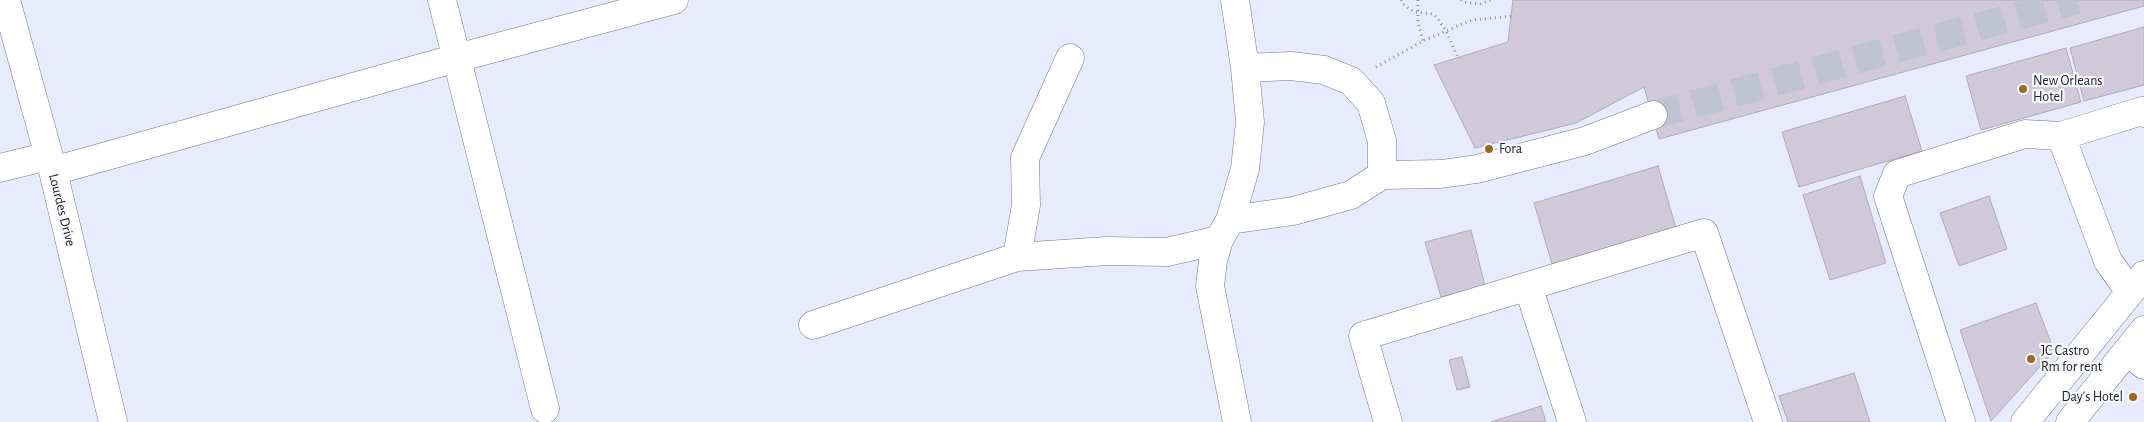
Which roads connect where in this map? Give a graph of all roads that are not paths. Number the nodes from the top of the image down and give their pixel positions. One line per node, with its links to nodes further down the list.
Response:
1 (6, 0): 11 (street, Lourdes Drive)
2 (442, 0): 5 (street)
3 (674, 0): 5 (street)
4 (1235, 0): 7 (street)
5 (457, 58): 11 (street); 21 (street)
6 (1070, 58): 15 (street)
7 (1245, 68): 13 (street); 14 (street)
8 (2144, 113): 10 (street)
9 (1653, 115): 13 (street)
10 (2061, 136): 16 (street); 27 (street)
11 (50, 164): 12 (street); 22 (street, Lourdes Drive)
12 (0, 168)
13 (1382, 175): 14 (street)
14 (1225, 230): 15 (street); 23 (street)
15 (1017, 257): 18 (street)
16 (2137, 283): 28 (street)
17 (1528, 286): 24 (street); 25 (street); 26 (street)
18 (813, 325)
19 (2144, 330): 20 (street)
20 (2136, 358): 29 (street)
21 (545, 409)
22 (113, 422)
23 (1237, 422)
24 (1388, 422)
25 (1572, 422)
26 (1768, 422)
27 (1961, 422)
28 (2025, 422)
29 (2070, 422)

